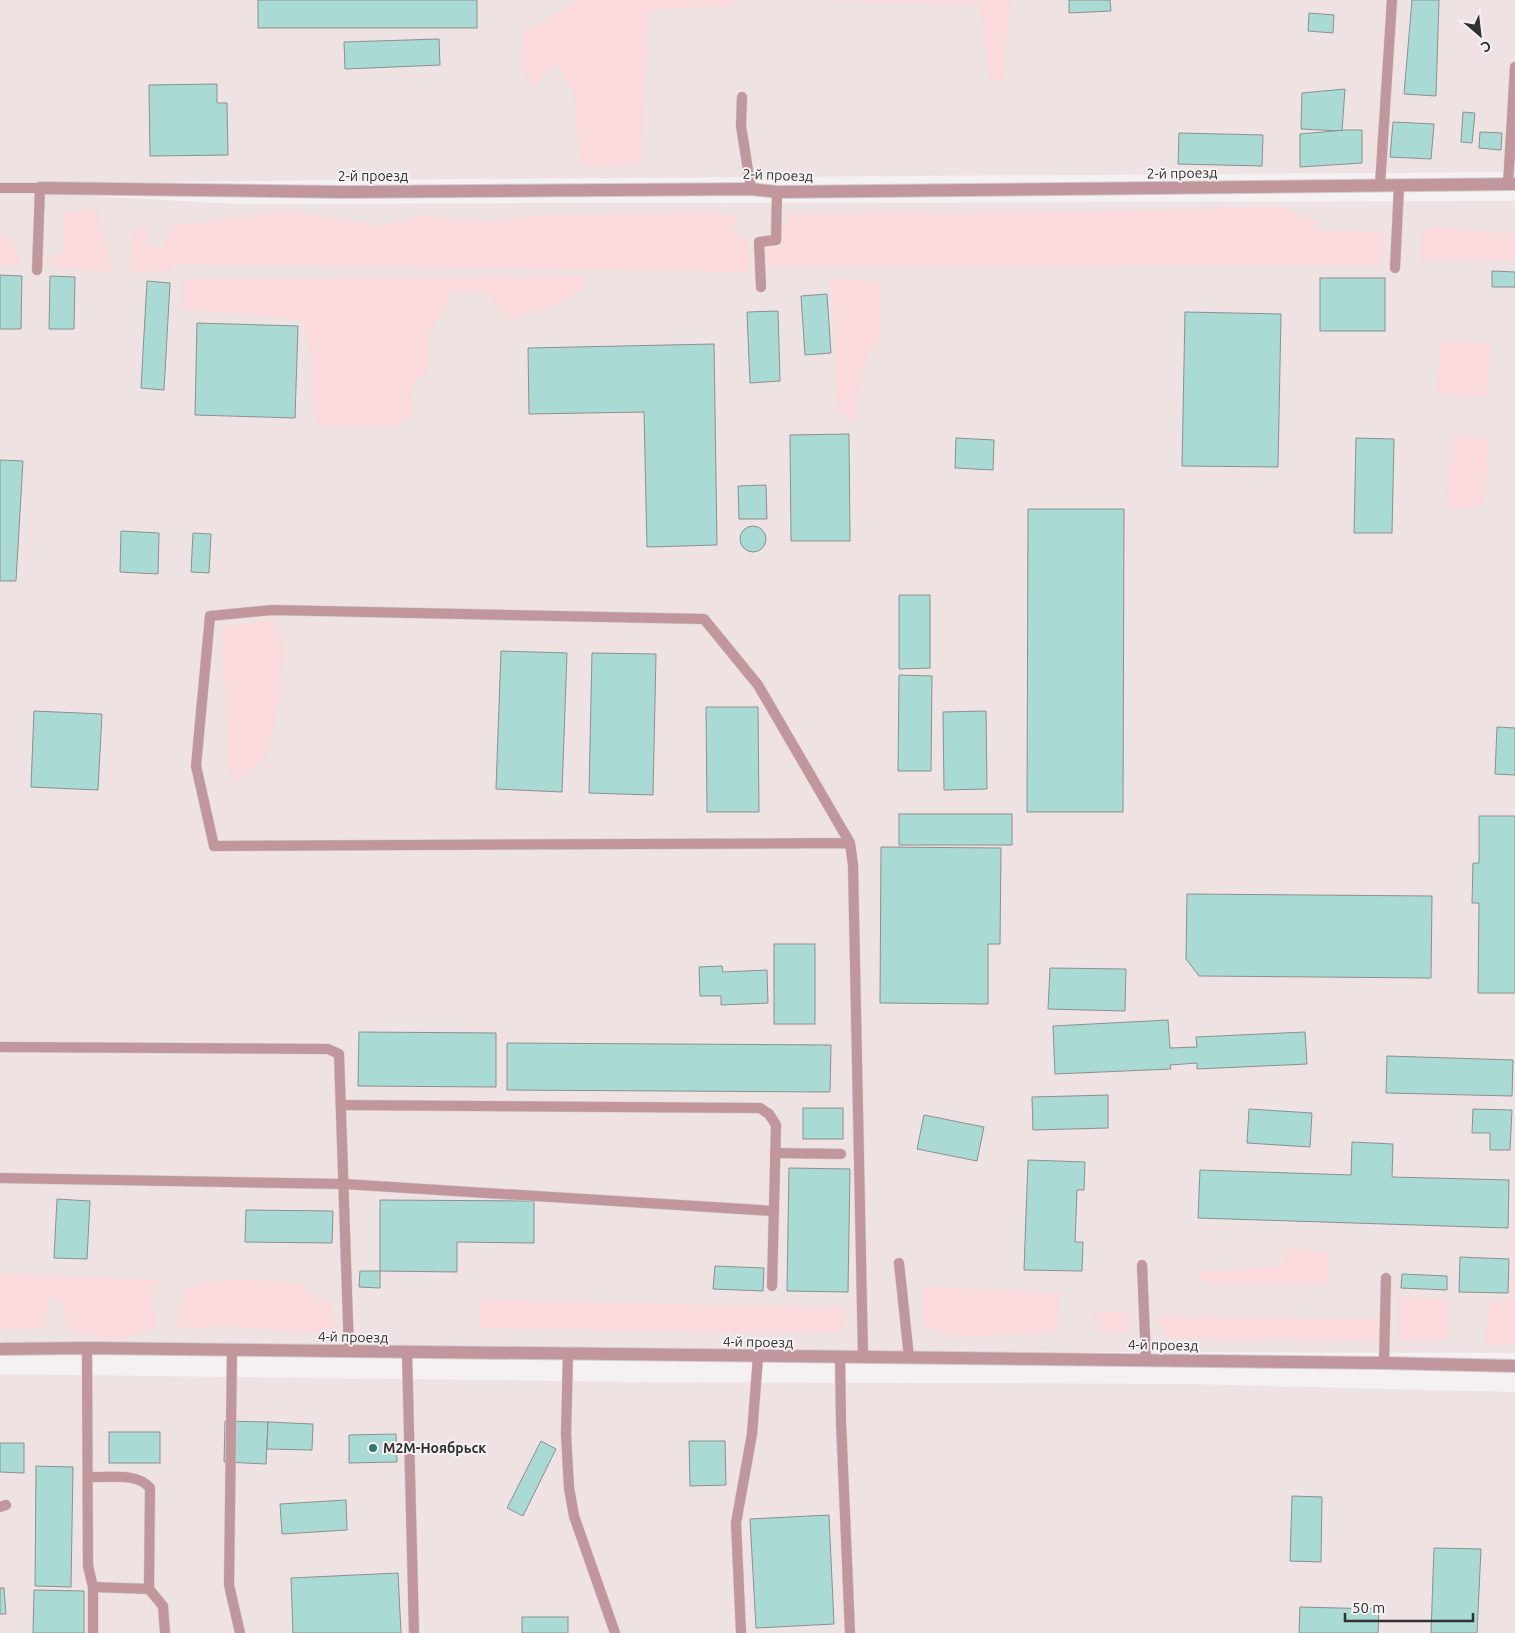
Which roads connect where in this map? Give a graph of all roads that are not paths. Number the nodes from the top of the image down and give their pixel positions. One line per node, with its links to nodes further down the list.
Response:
1 (1392, 0): 6 (lane)
2 (1515, 67): 4 (lane)
3 (742, 97): 9 (lane)
4 (1512, 184): 7 (street, 2-й проезд)
5 (2, 185): 8 (lane)
6 (1380, 186): 7 (street, 2-й проезд); 10 (street, 2-й проезд)
7 (1399, 186): 11 (lane)
8 (40, 188): 9 (street, 2-й проезд); 12 (lane)
9 (751, 188): 10 (street, 2-й проезд)
10 (777, 192): 13 (lane)
11 (1395, 268)
12 (36, 270)
13 (761, 287)
14 (850, 843): 14 (lane); 35 (lane)
15 (0, 1047): 16 (lane)
16 (341, 1105): 17 (lane); 20 (lane)
17 (775, 1153): 18 (lane); 21 (lane)
18 (841, 1154)
19 (0, 1178): 20 (lane)
20 (344, 1184): 21 (lane); 29 (lane)
21 (774, 1211): 25 (lane)
22 (899, 1263): 34 (lane)
23 (1142, 1265): 36 (lane)
24 (1386, 1278): 37 (lane)
25 (772, 1286)
26 (0, 1348): 27 (street, 4-й проезд)
27 (87, 1348): 28 (street, 4-й проезд); 39 (lane)
28 (232, 1350): 29 (street, 4-й проезд); 44 (lane)
29 (349, 1352): 30 (street, 4-й проезд)
30 (407, 1353): 31 (street, 4-й проезд); 45 (lane)
31 (568, 1354): 32 (street, 4-й проезд); 46 (lane)
32 (758, 1357): 33 (street, 4-й проезд); 47 (lane)
33 (840, 1357): 35 (street, 4-й проезд); 48 (lane)
34 (909, 1357): 35 (street, 4-й проезд); 36 (street, 4-й проезд)
35 (863, 1358)
36 (1146, 1360): 37 (street, 4-й проезд)
37 (1384, 1363): 38 (street, 4-й проезд)
38 (1515, 1366)
39 (88, 1477): 40 (lane); 41 (lane)
40 (93, 1587): 41 (lane); 42 (lane)
41 (149, 1589): 43 (lane)
42 (93, 1633)
43 (165, 1633)
44 (240, 1633)
45 (414, 1633)
46 (615, 1633)
47 (742, 1633)
48 (850, 1633)

